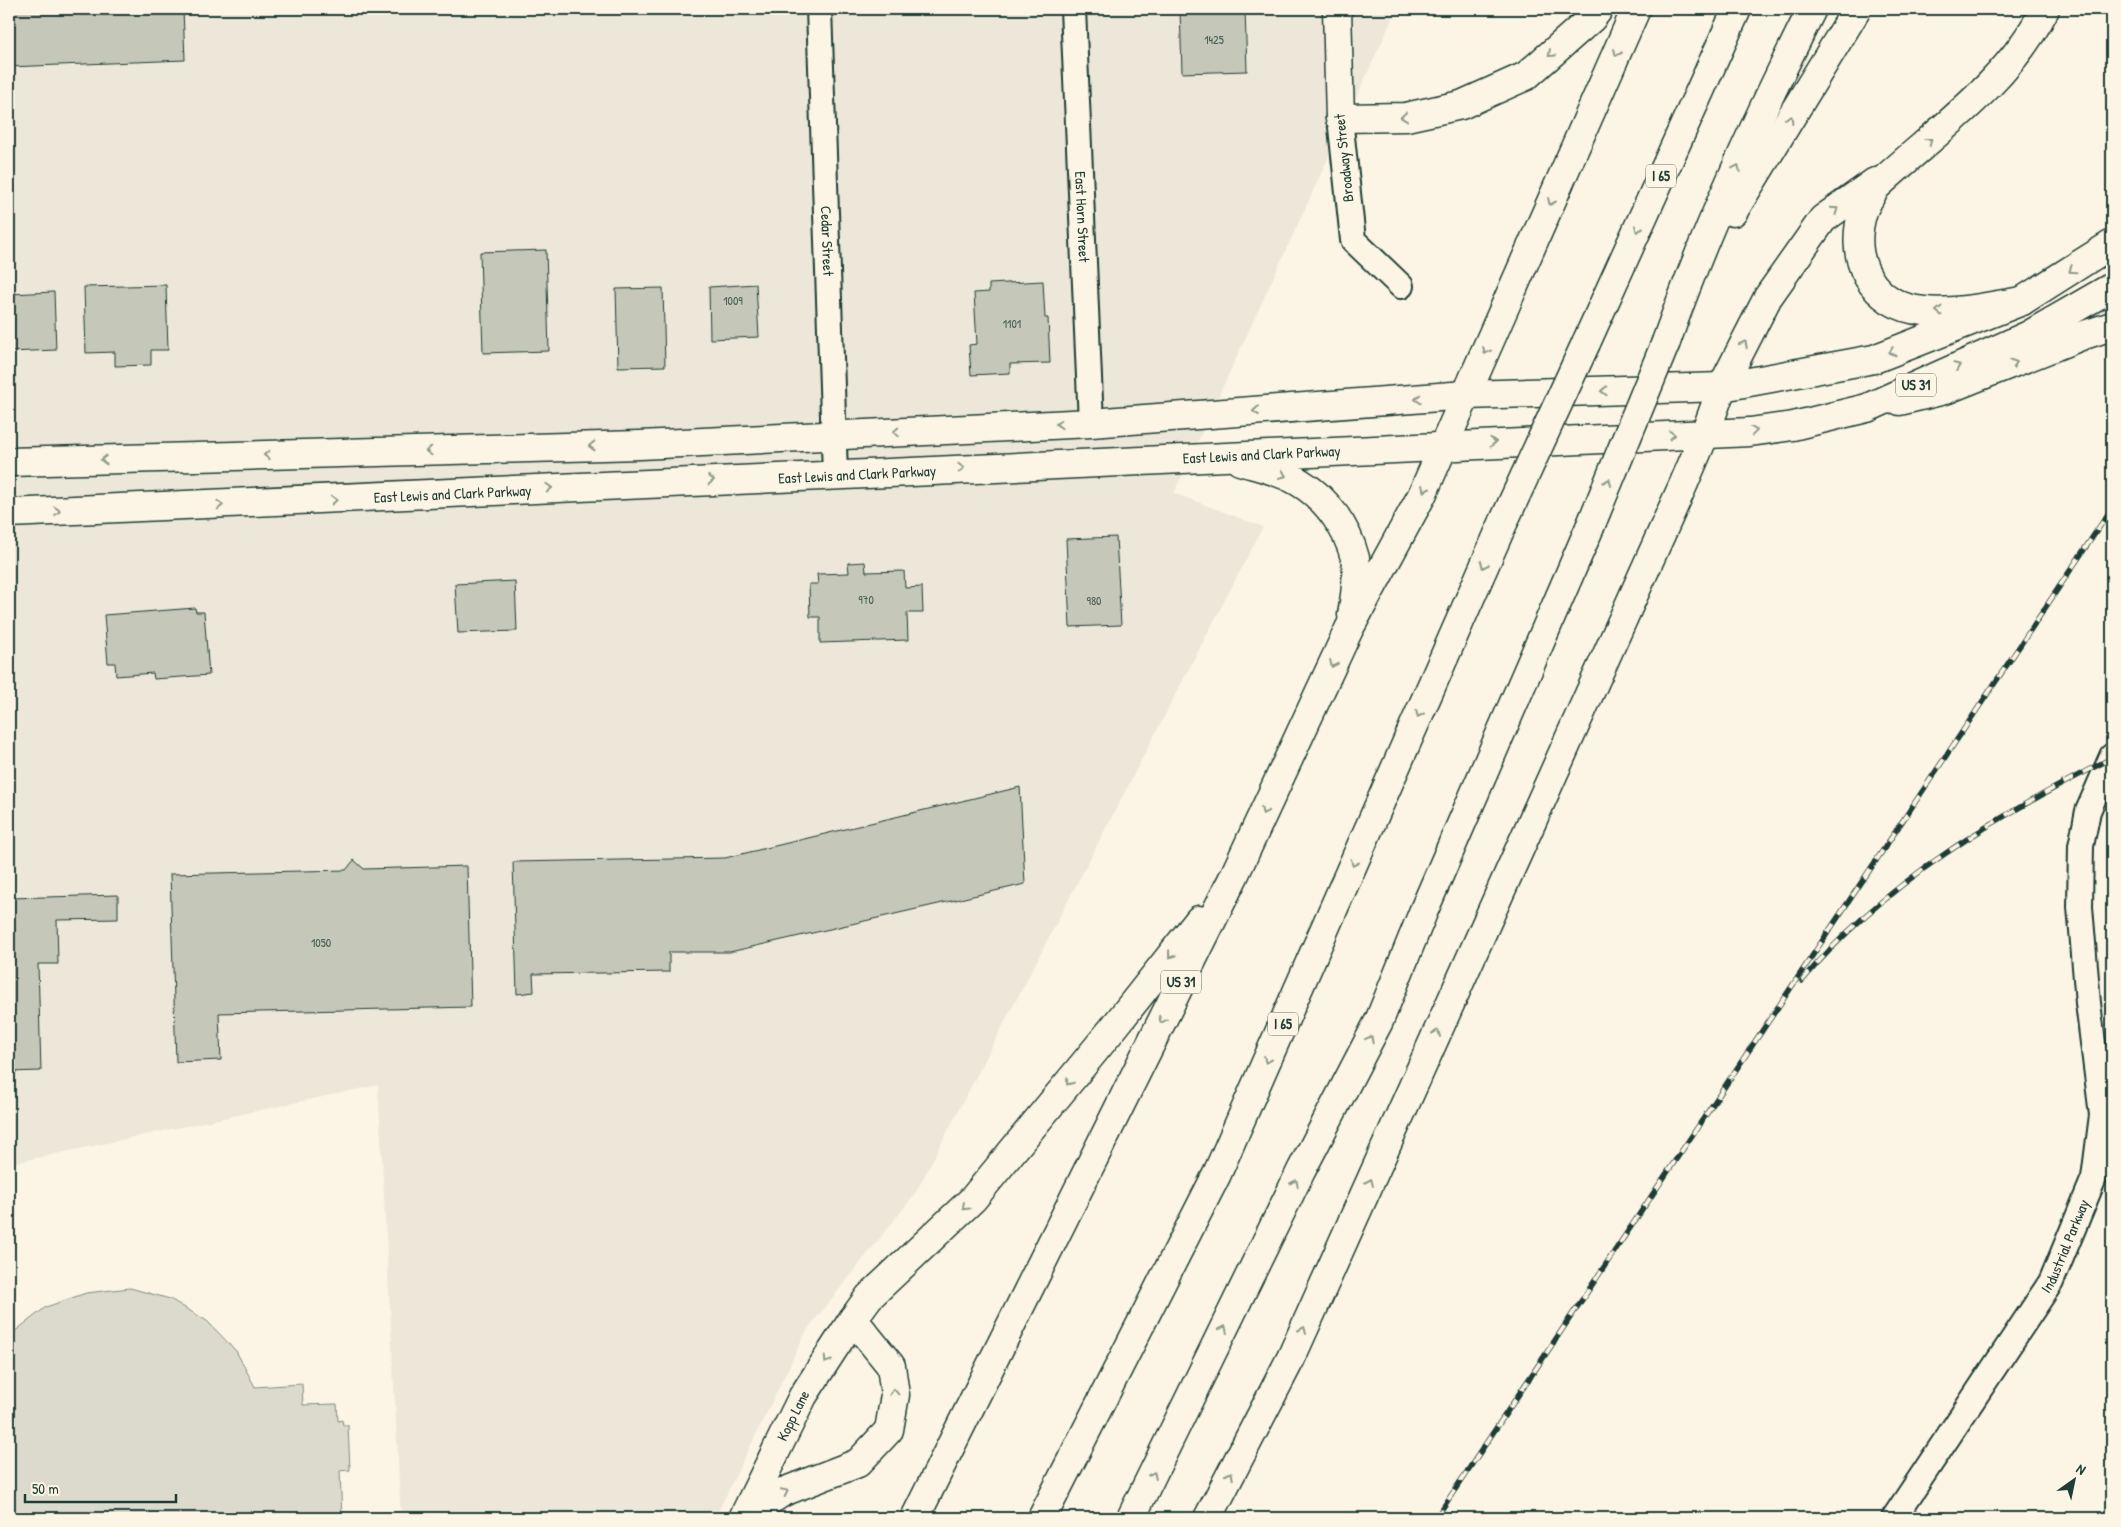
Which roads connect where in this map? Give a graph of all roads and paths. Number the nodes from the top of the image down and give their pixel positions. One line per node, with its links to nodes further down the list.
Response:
1 (819, 9): 25 (street, Cedar Street)
2 (1074, 9): 23 (street, East Horn Street)
3 (1337, 9): 11 (main road, Broadway Street)
4 (1599, 9): 11 (main road, one-way to 11)
5 (1636, 9): 21 (main road, one-way to 21)
6 (1729, 9): 13 (main road)
7 (1737, 9): 13 (main road, I 65)
8 (1812, 9): 17 (main road, one-way to 8)
9 (1857, 9): 17 (main road, one-way to 9)
10 (2045, 9): 12 (main road, one-way to 10)
11 (1340, 118): 15 (street, Broadway Street)
12 (1903, 162): 18 (main road, one-way to 12); 20 (main road, one-way to 12)
13 (1650, 200): 38 (main road, I 65, one-way to 38, bridge)
14 (2112, 244): 18 (main road, US 31, one-way to 18)
15 (1401, 286)
16 (2112, 288): 22 (main road, US 31, one-way to 16)
17 (1683, 294): 39 (main road, one-way to 17, bridge)
18 (2022, 301): 20 (main road, US 31, one-way to 20)
19 (2112, 326): 22 (main road, one-way to 19)
20 (1722, 387): 21 (main road, US 31, one-way to 21); 24 (main road)
21 (1466, 395): 23 (main road, one-way to 23); 26 (main road, US 31)
22 (1867, 408): 24 (main road, US 31, one-way to 22)
23 (1091, 423): 25 (main road, one-way to 25)
24 (1705, 434): 26 (main road, East Lewis and Clark Parkway, one-way to 24); 40 (main road, one-way to 24)
25 (834, 436): 28 (main road, one-way to 28); 29 (street, Cedar Street)
26 (1444, 444): 27 (main road, East Lewis and Clark Parkway); 31 (main road, US 31, one-way to 31)
27 (1220, 455): 29 (main road, East Lewis and Clark Parkway, one-way to 27); 31 (main road, one-way to 31)
28 (9, 462)
29 (834, 474): 30 (main road, East Lewis and Clark Parkway, one-way to 29)
30 (9, 512)
31 (1349, 628): 33 (main road, US 31, one-way to 33)
32 (2112, 756): 34 (street, Industrial Parkway)
33 (1234, 876): 35 (main road, Kopp Lane, one-way to 35); 37 (main road, US 31, one-way to 37)
34 (2107, 1114): 41 (street, Industrial Parkway)
35 (854, 1319): 36 (main road, Kopp Lane, one-way to 36); 36 (main road, one-way to 35)
36 (743, 1518)
37 (916, 1518)
38 (1042, 1518)
39 (1130, 1518)
40 (1208, 1518)
41 (1894, 1518)

